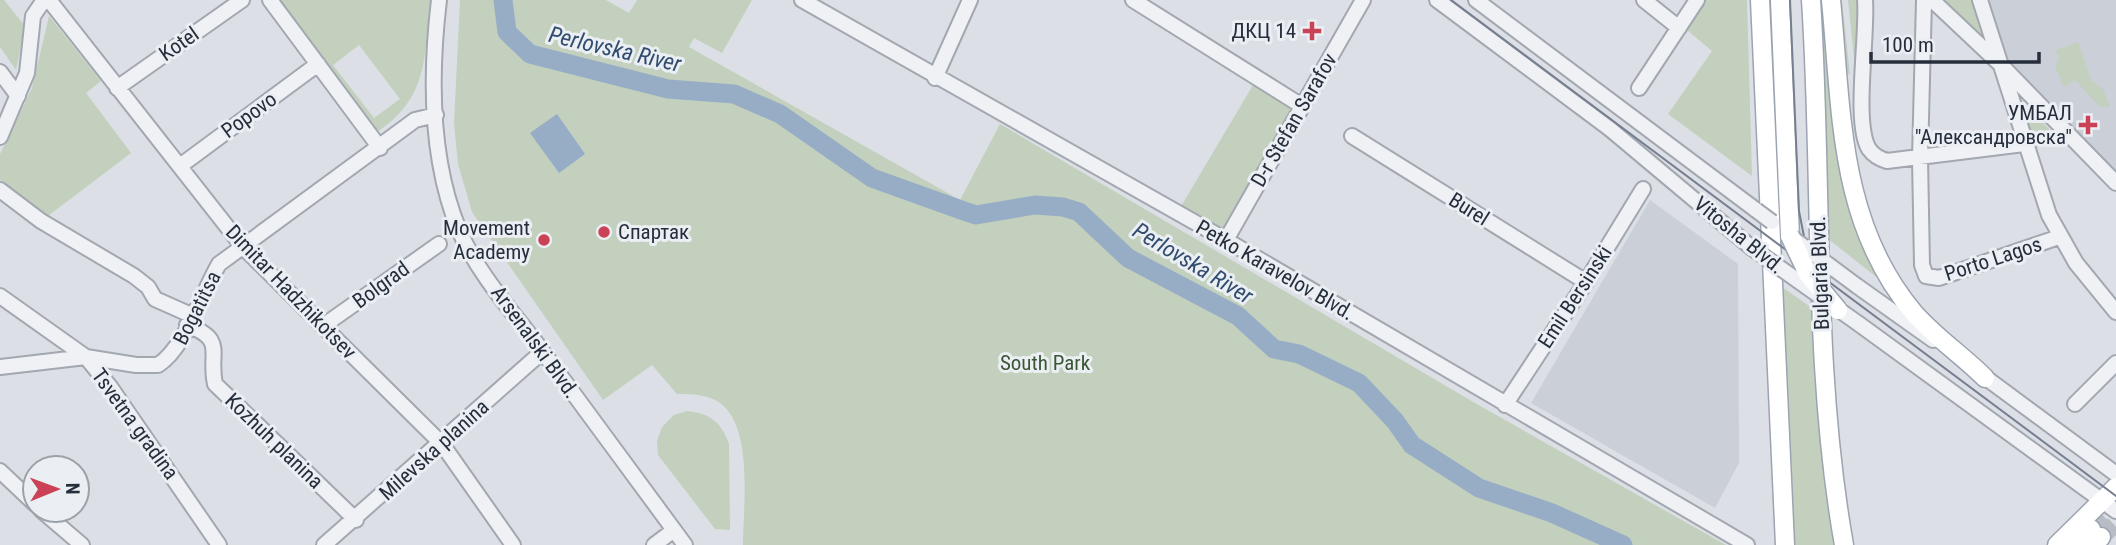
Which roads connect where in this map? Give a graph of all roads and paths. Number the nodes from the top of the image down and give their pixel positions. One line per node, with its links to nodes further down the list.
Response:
1 (46, 0): 27 (street, Dimitar Hadzhikotsev); 30 (street)
2 (242, 0): 27 (street, Kotel)
3 (270, 0): 22 (street)
4 (439, 0): 32 (street, Arsenalski Blvd.)
5 (802, 0): 25 (street, Petko Karavelov Blvd.)
6 (970, 0): 25 (street)
7 (1133, 0): 31 (street)
8 (1363, 0): 31 (street, D-r Stefan Sarafov)
9 (1437, 0): 49 (street, Vitosha Blvd., bridge)
10 (1476, 0): 42 (street, Vitosha Blvd., bridge)
11 (1644, 0): 21 (street)
12 (1697, 0): 21 (street)
13 (1760, 0): 77 (main road)
14 (1780, 0): 42 (main road)
15 (1811, 0): 78 (main road, Bulgaria Blvd.)
16 (1831, 0): 26 (main road)
17 (1865, 0): 29 (street)
18 (1924, 0): 37 (street)
19 (1932, 0): 23 (street)
20 (1980, 0): 23 (street)
21 (1679, 28): 28 (street)
22 (317, 64): 36 (street); 38 (street, Popovo)
23 (2002, 66): 35 (street); 39 (street)
24 (0, 72): 30 (street)
25 (935, 78): 44 (street, Petko Karavelov Blvd.)
26 (1839, 82): 29 (street); 57 (main road)
27 (117, 88): 38 (street, Dimitar Hadzhikotsev)
28 (1639, 88)
29 (1862, 94): 37 (street)
30 (18, 96): 34 (street)
31 (1303, 106): 44 (street, D-r Stefan Sarafov)
32 (436, 115): 36 (street, Bogatitsa); 53 (street, Arsenalski Blvd.)
33 (1352, 136): 47 (street, Burel)
34 (0, 137)
35 (2024, 144): 37 (street); 43 (street)
36 (380, 148): 46 (street, Bogatitsa)
37 (1920, 158): 43 (street, Porto Lagos)
38 (180, 166): 46 (street, Dimitar Hadzhikotsev)
39 (2116, 183)
40 (1643, 189): 47 (street, Emil Bersinski)
41 (0, 190): 51 (street, Kozhuh planina)
42 (1790, 236): 49 (main road, bridge); 57 (street, Vitosha Blvd., bridge)
43 (2059, 237): 50 (street)
44 (1226, 240): 59 (street, Petko Karavelov Blvd.)
45 (439, 244): 52 (street, Bolgrad)
46 (243, 247): 51 (street, Bogatitsa); 52 (street, Dimitar Hadzhikotsev)
47 (1586, 282): 59 (street, Emil Bersinski)
48 (0, 296): 54 (street, Tsvetna gradina)
49 (1838, 310): 65 (street, Vitosha Blvd., bridge)
50 (2116, 312)
51 (189, 320): 54 (street, Bogatitsa); 66 (street, Kozhuh planina)
52 (323, 326): 60 (street, Dimitar Hadzhikotsev)
53 (542, 352): 60 (street, Milevska planina); 68 (street, Arsenalski Blvd.)
54 (86, 357): 56 (street, Bogatitsa); 71 (street, Tsvetna gradina)
55 (2116, 363): 58 (street)
56 (0, 367)
57 (1985, 378): 62 (street, Vitosha Blvd.)
58 (2075, 404)
59 (1505, 405): 76 (street, Petko Karavelov Blvd.)
60 (442, 444): 66 (street, Milevska planina); 73 (street, Dimitar Hadzhikotsev)
61 (0, 471): 64 (street)
62 (2116, 474)
63 (2116, 487): 65 (main road)
64 (21, 491)
65 (2109, 506): 79 (main road)
66 (356, 520): 72 (street, Milevska planina)
67 (57, 524): 70 (street)
68 (674, 530): 74 (street); 75 (street, Arsenalski Blvd.)
69 (2096, 537): 80 (main road)
70 (82, 545)
71 (219, 545)
72 (324, 545)
73 (513, 545)
74 (654, 545)
75 (685, 545)
76 (1747, 545)
77 (1785, 545)
78 (1844, 545)
79 (2057, 545)
80 (2075, 545)

